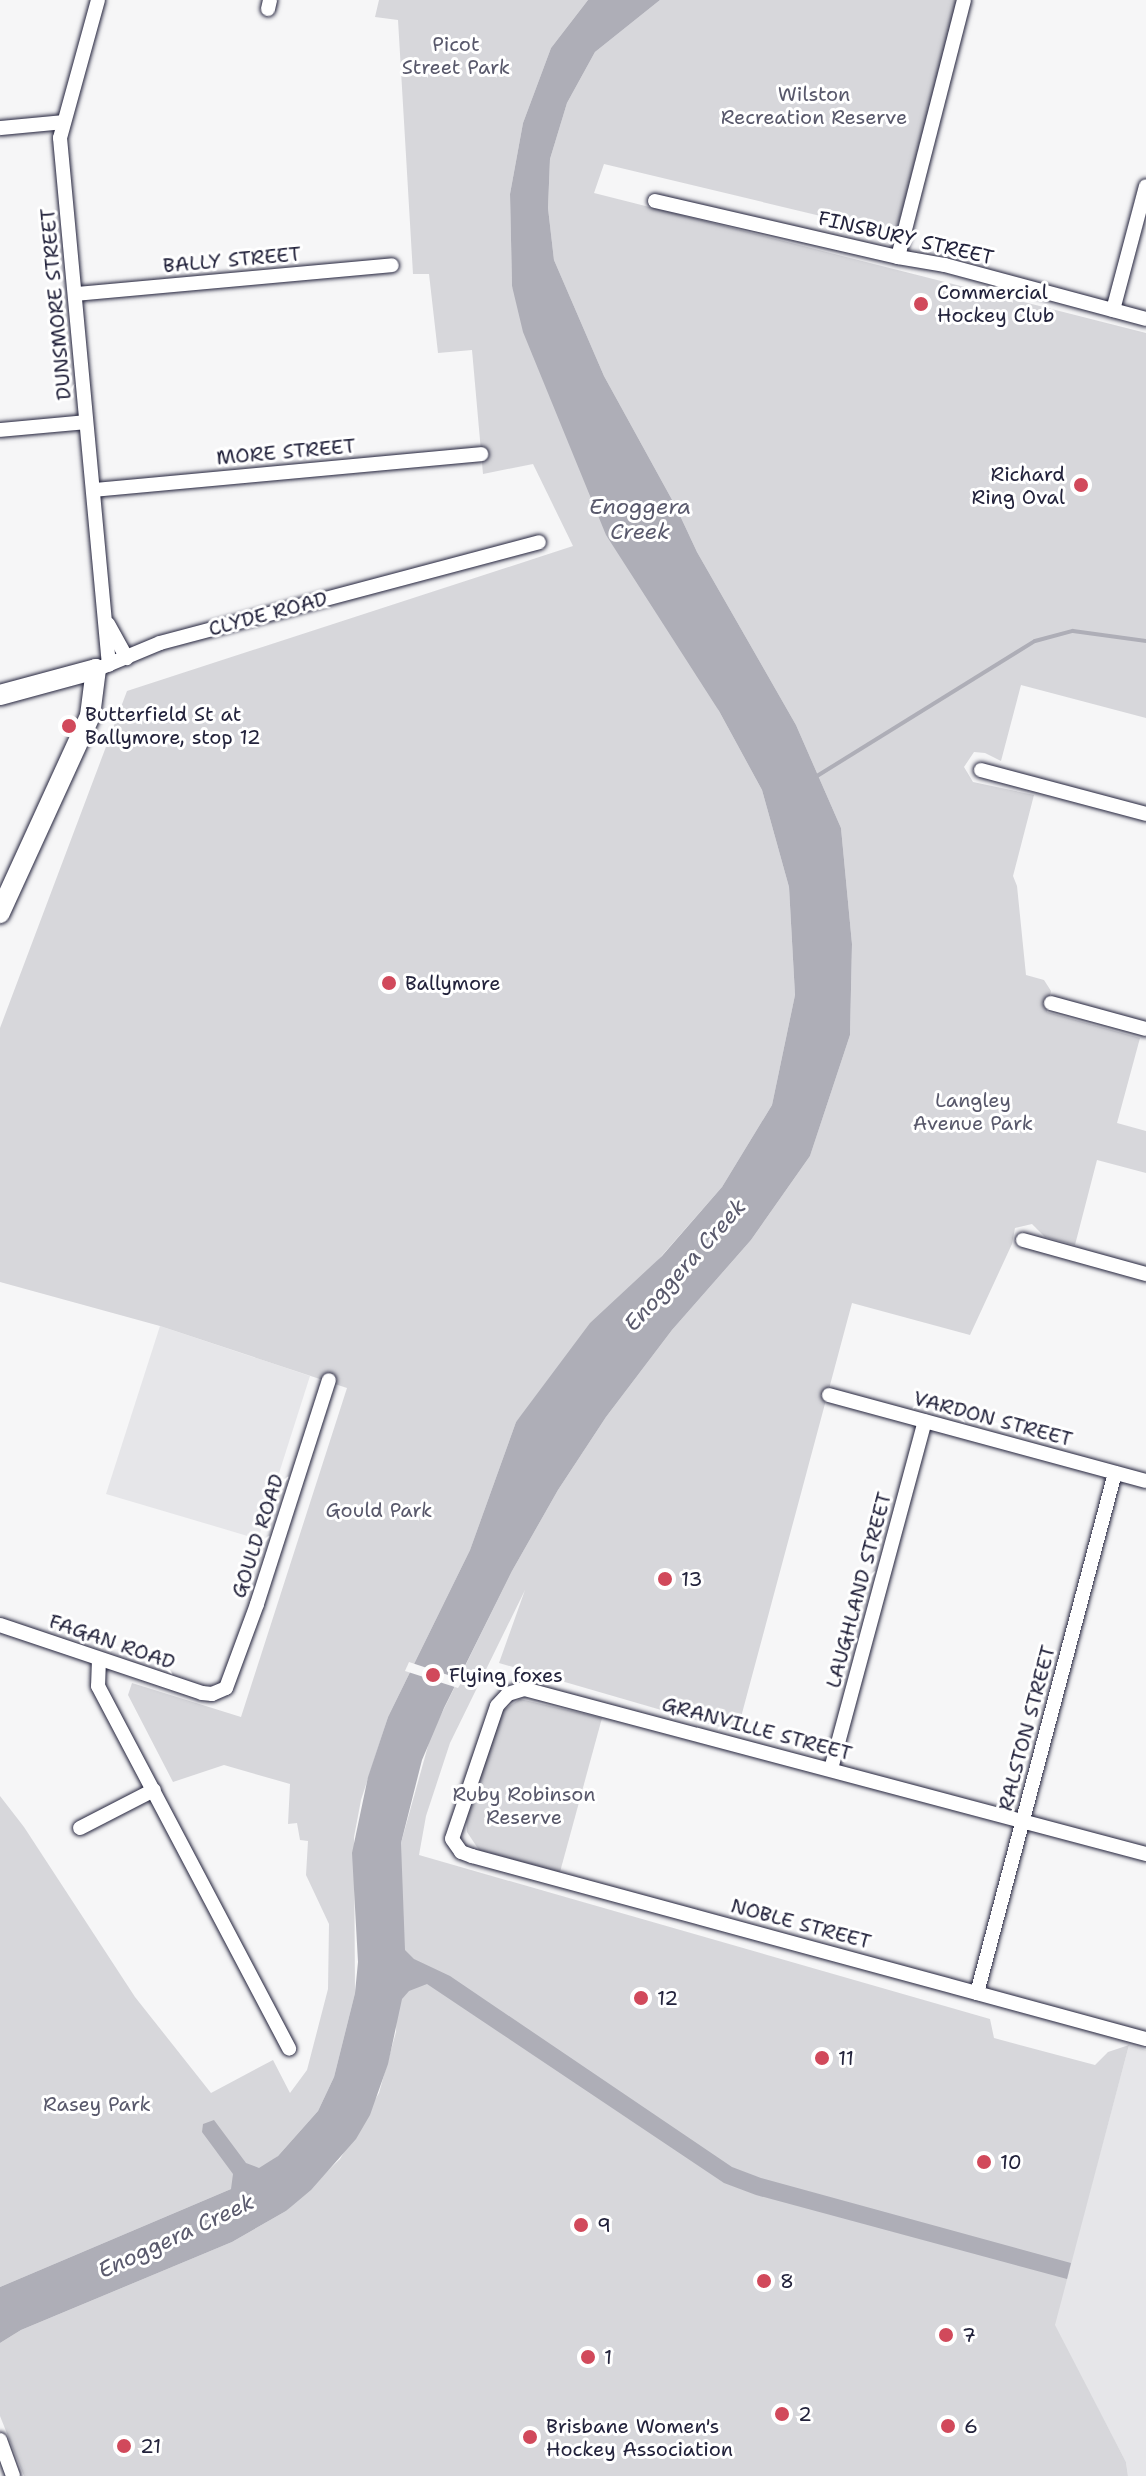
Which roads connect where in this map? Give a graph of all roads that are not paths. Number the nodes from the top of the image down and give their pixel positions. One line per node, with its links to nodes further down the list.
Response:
1 (98, 0): 3 (street, DUNSMORE STREET)
2 (964, 0): 7 (street)
3 (63, 122): 4 (street); 9 (street, DUNSMORE STREET)
4 (0, 128)
5 (1146, 186): 10 (street)
6 (655, 201): 7 (street, FINSBURY STREET)
7 (898, 257): 10 (street, FINSBURY STREET)
8 (392, 265): 9 (street, BALLY STREET)
9 (76, 294): 12 (street, DUNSMORE STREET)
10 (1113, 310): 11 (street, FINSBURY STREET)
11 (1146, 319)
12 (86, 422): 13 (street); 15 (street, DUNSMORE STREET)
13 (0, 430)
14 (481, 454): 15 (street, MORE STREET)
15 (94, 490): 17 (street, DUNSMORE STREET)
16 (539, 542): 18 (street, CLYDE ROAD)
17 (104, 608): 18 (street, DUNSMORE STREET); 19 (street, DUNSMORE STREET)
18 (127, 658): 19 (street, CLYDE ROAD)
19 (102, 667): 20 (street, CLYDE ROAD); 23 (street)
20 (0, 695)
21 (981, 770): 22 (street)
22 (1146, 814)
23 (0, 913)
24 (1051, 1003): 25 (street)
25 (1146, 1029)
26 (1023, 1240): 27 (street)
27 (1146, 1274)
28 (329, 1380): 35 (street, GOULD ROAD)
29 (829, 1395): 30 (street, VARDON STREET)
30 (925, 1421): 31 (street, VARDON STREET); 36 (street, LAUGHLAND STREET)
31 (1115, 1473): 32 (street, VARDON STREET); 38 (street, RALSTON STREET)
32 (1146, 1481)
33 (0, 1625): 34 (street, FAGAN ROAD)
34 (99, 1659): 35 (street, FAGAN ROAD); 37 (street)
35 (212, 1694)
36 (831, 1769): 38 (street, GRANVILLE STREET); 40 (street, GRANVILLE STREET)
37 (154, 1790): 39 (street); 44 (street)
38 (1023, 1821): 41 (street, GRANVILLE STREET); 42 (street, RALSTON STREET)
39 (80, 1828)
40 (452, 1839): 42 (street, NOBLE STREET)
41 (1146, 1854)
42 (977, 1993): 43 (street, NOBLE STREET)
43 (1146, 2039)
44 (289, 2049)
45 (0, 2440): 46 (street)
46 (13, 2476)

